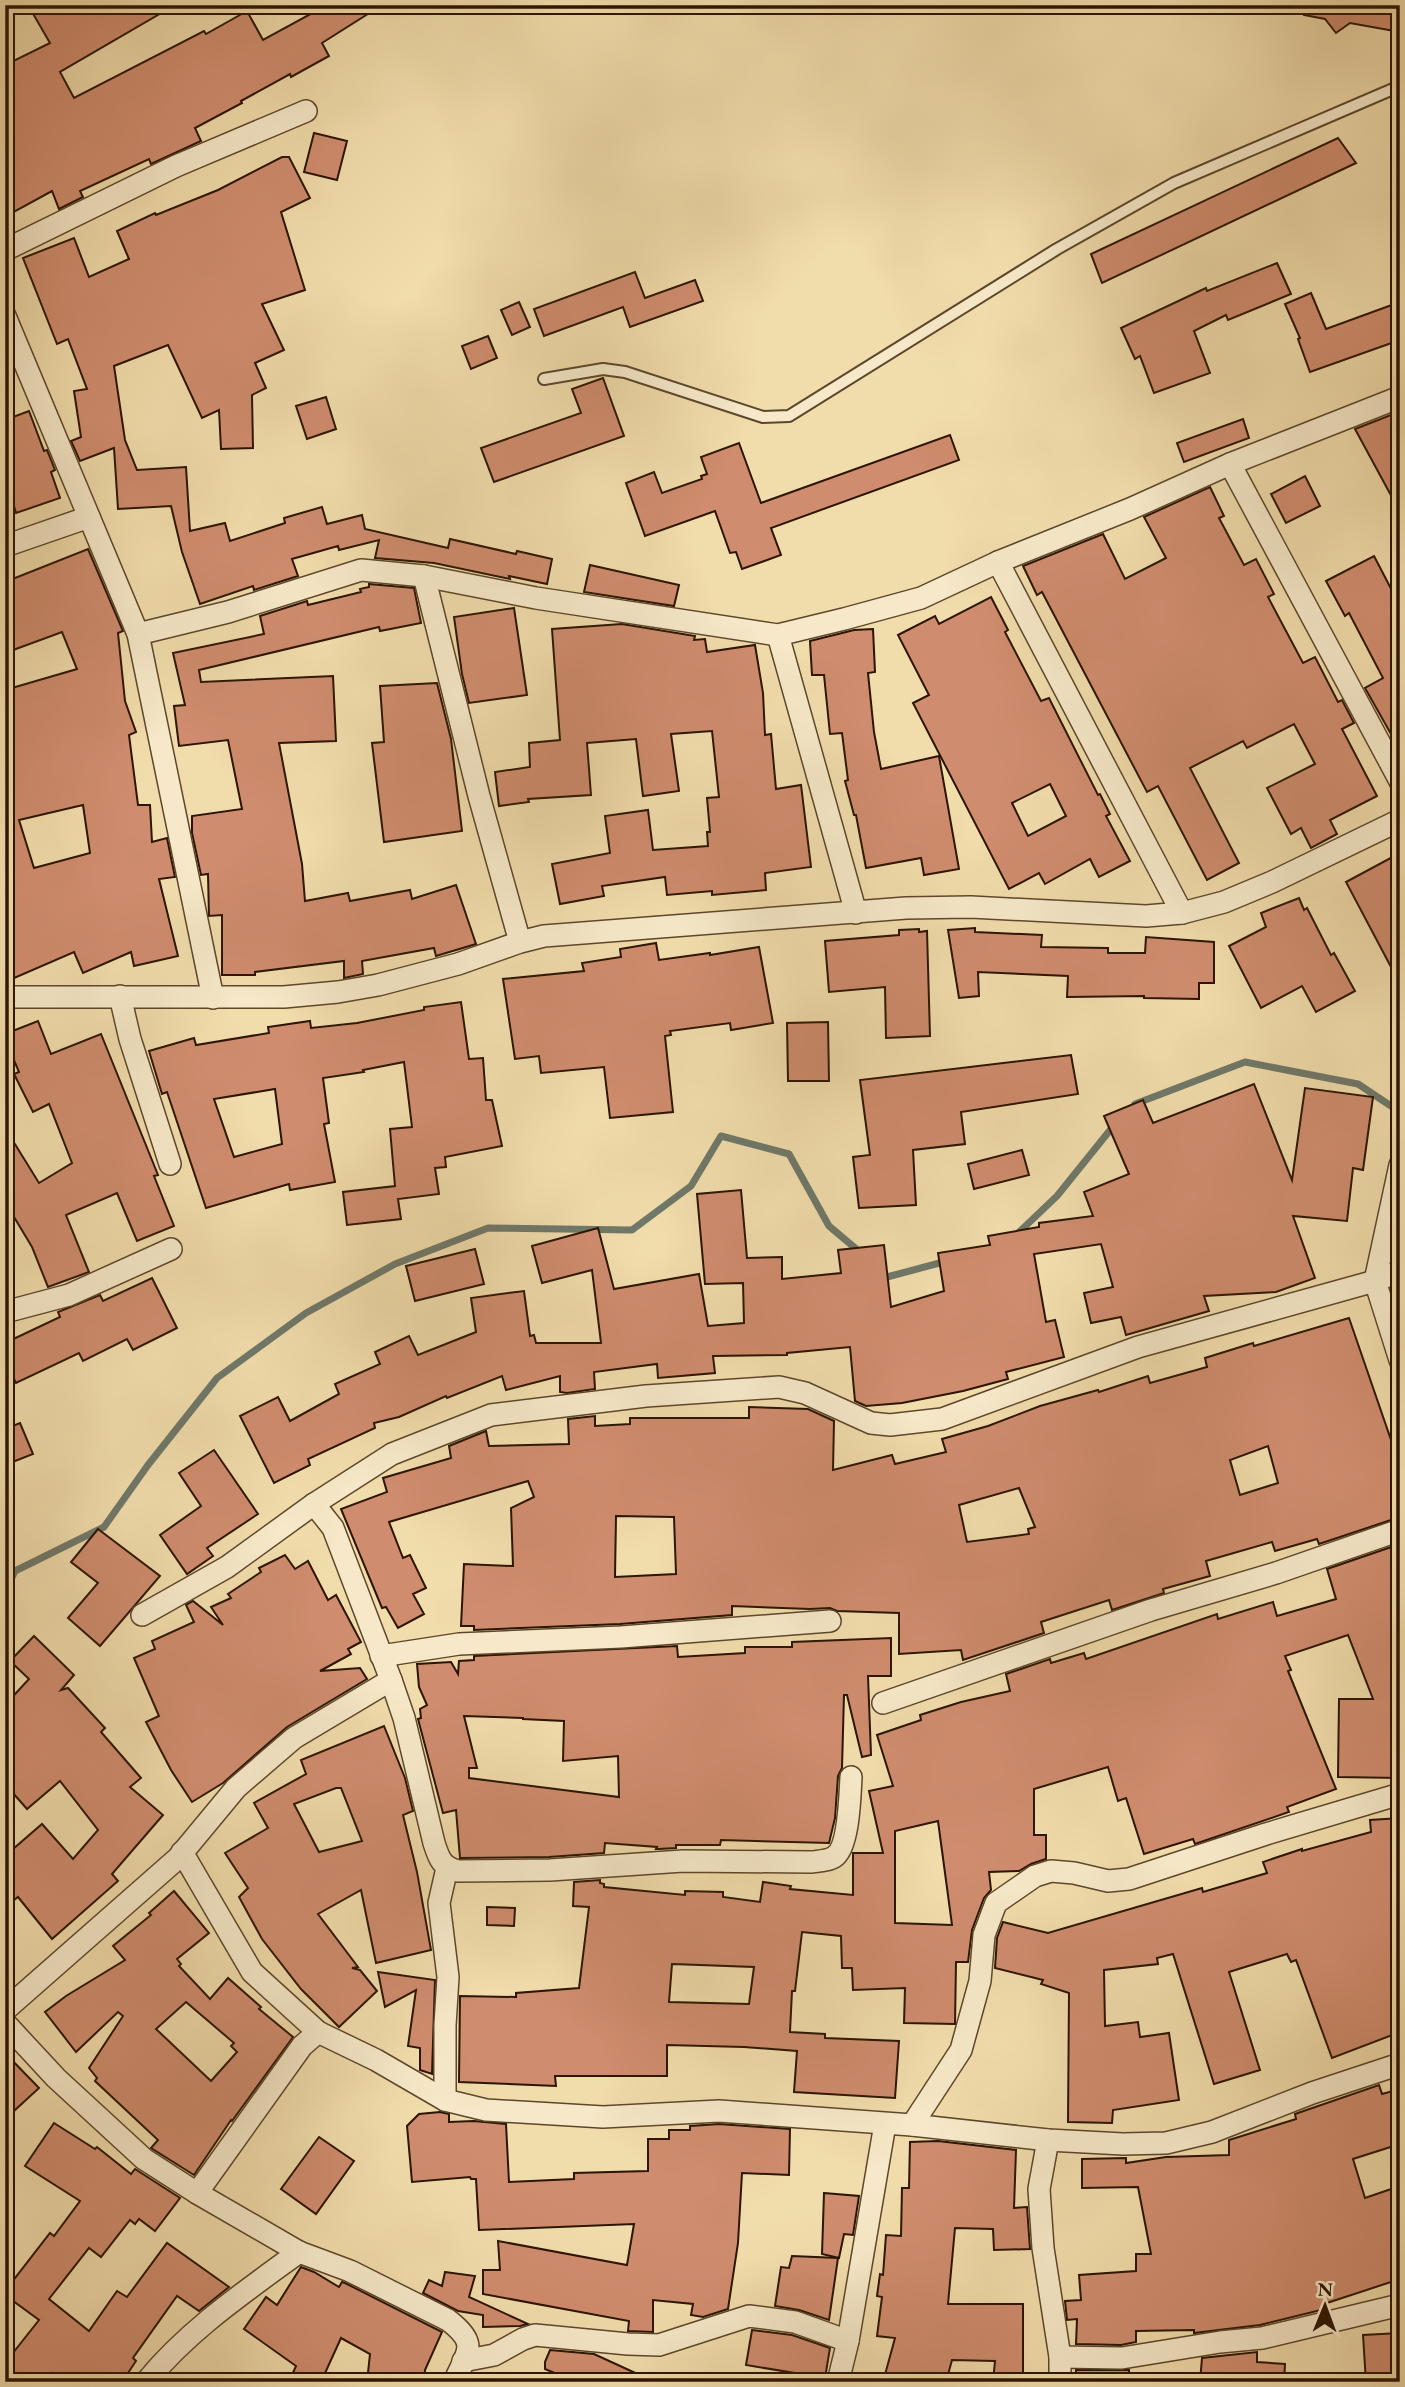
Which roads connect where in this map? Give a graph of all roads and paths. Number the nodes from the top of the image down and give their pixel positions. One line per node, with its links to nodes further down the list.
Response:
1 (1400, 86): 5 (lane)
2 (306, 111): 3 (street)
3 (5, 250)
4 (5, 316): 8 (street)
5 (544, 379)
6 (1400, 397): 7 (street)
7 (1230, 464): 10 (street); 14 (street)
8 (89, 517): 9 (street); 12 (street)
9 (5, 546)
10 (998, 562): 13 (street); 17 (street)
11 (424, 576): 12 (street); 13 (street); 18 (street)
12 (138, 634): 21 (street)
13 (778, 635): 16 (street)
14 (1400, 781)
15 (1400, 820): 17 (street)
16 (856, 913): 17 (street); 18 (street)
17 (1182, 913)
18 (520, 942): 21 (street)
19 (120, 996): 20 (street); 21 (street); 22 (street)
20 (5, 998)
21 (213, 998)
22 (170, 1164)
23 (1400, 1165): 26 (street)
24 (171, 1249): 27 (street)
25 (1400, 1271): 26 (street)
26 (1375, 1281): 28 (street); 29 (street)
27 (5, 1312)
28 (1400, 1360)
29 (314, 1504): 31 (street); 33 (street)
30 (1400, 1530): 35 (street)
31 (142, 1615)
32 (830, 1621): 33 (street)
33 (381, 1656): 34 (street)
34 (391, 1680): 38 (street); 39 (street)
35 (883, 1703)
36 (851, 1777): 39 (street)
37 (1400, 1794): 46 (street)
38 (182, 1852): 40 (street); 42 (street)
39 (447, 1868): 44 (street)
40 (5, 2010)
41 (5, 2022): 48 (street)
42 (318, 2032): 44 (street); 48 (street)
43 (1400, 2064): 47 (street)
44 (445, 2100): 45 (street)
45 (885, 2124): 46 (street); 51 (street)
46 (912, 2125): 47 (street)
47 (1048, 2140): 52 (street)
48 (197, 2193): 49 (street)
49 (299, 2252): 53 (street); 54 (street)
50 (1400, 2305): 52 (street)
51 (848, 2342): 53 (street); 56 (street)
52 (1060, 2357): 57 (street)
53 (463, 2361): 55 (street)
54 (146, 2382)
55 (454, 2382)
56 (838, 2382)
57 (1060, 2382)

